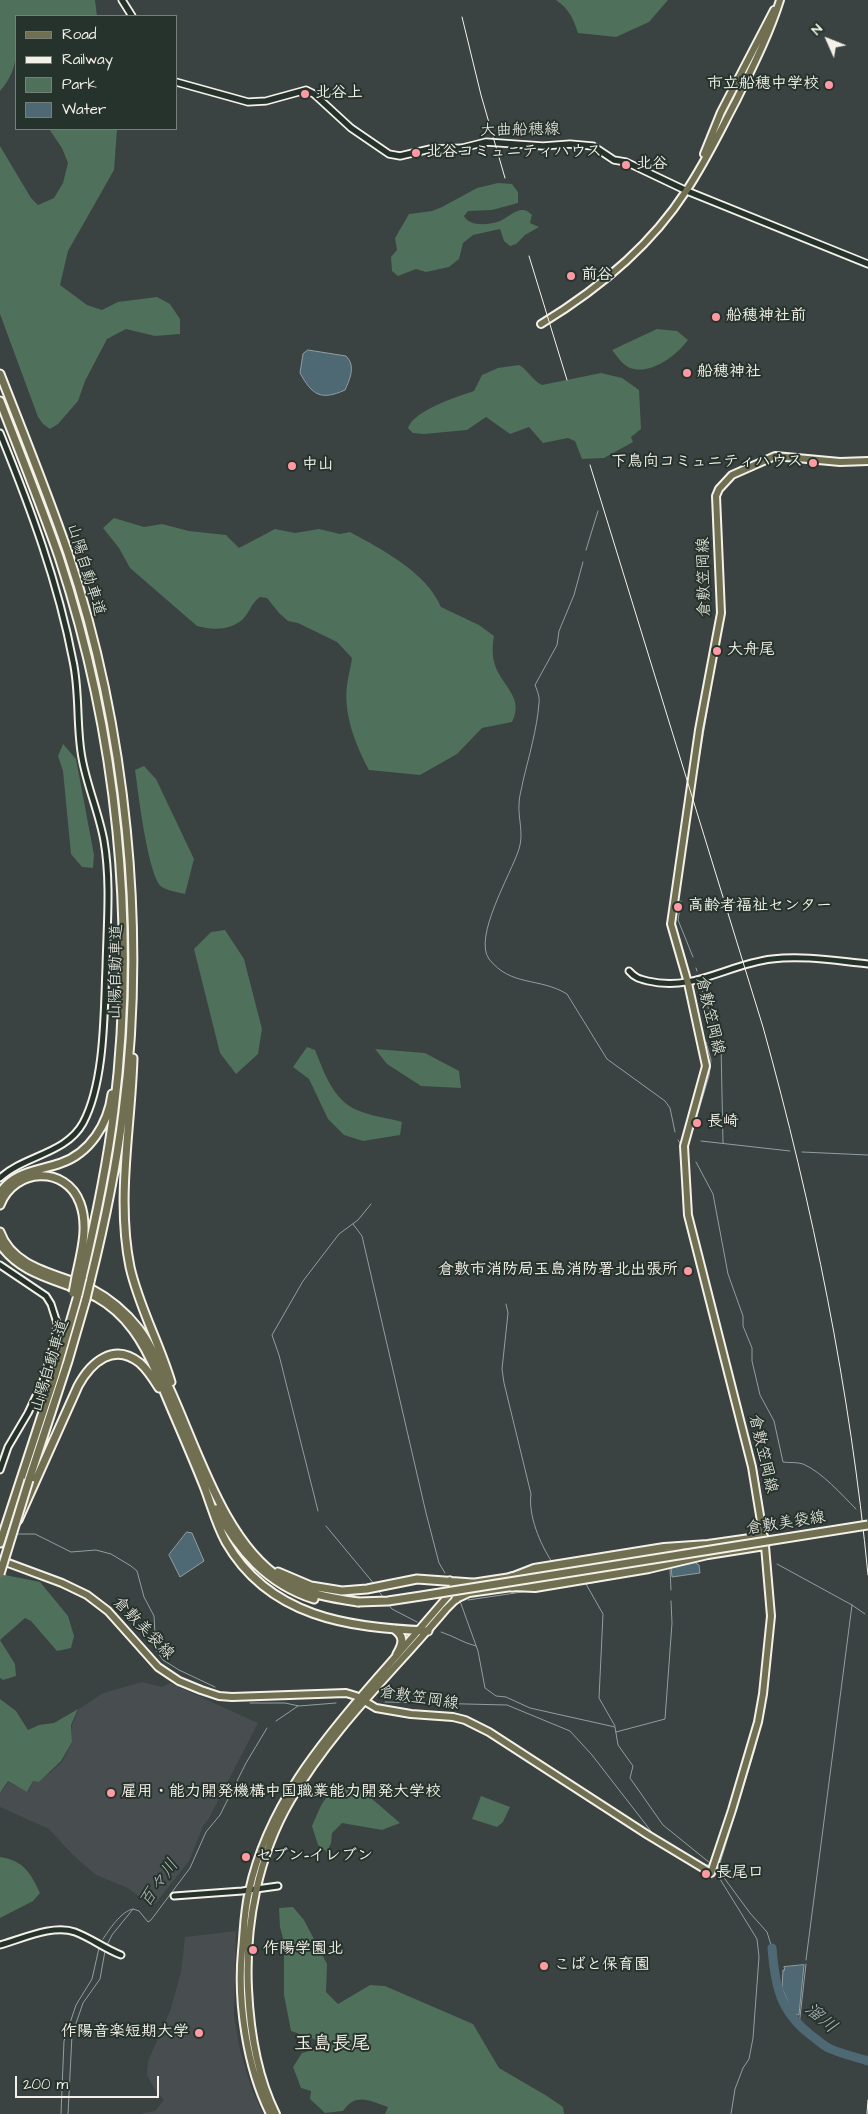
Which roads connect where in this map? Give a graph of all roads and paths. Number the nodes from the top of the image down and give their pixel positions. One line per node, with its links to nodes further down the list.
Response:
1 (122, 0): 3 (main road)
2 (780, 0): 5 (main road)
3 (131, 15)
4 (178, 83): 5 (main road, 大曲船穂線)
5 (687, 191): 6 (main road, 大曲船穂線); 7 (main road)
6 (868, 264)
7 (541, 324)
8 (0, 374): 15 (highway, 山陽自動車道)
9 (0, 401): 16 (highway, 山陽自動車道)
10 (0, 433): 17 (street)
11 (868, 461): 14 (main road, 倉敷笠岡線)
12 (868, 964): 14 (street)
13 (629, 971): 14 (street)
14 (688, 983): 29 (main road, 倉敷笠岡線)
15 (132, 990): 24 (highway); 26 (highway, 山陽自動車道, bridge)
16 (120, 1061): 18 (highway); 23 (highway, 山陽自動車道)
17 (0, 1178)
18 (0, 1193)
19 (0, 1205): 23 (highway)
20 (0, 1232): 24 (highway)
21 (0, 1244): 24 (highway)
22 (0, 1265): 25 (street)
23 (79, 1277): 30 (highway, 山陽自動車道, bridge)
24 (174, 1406): 26 (highway); 27 (highway); 33 (highway)
25 (0, 1470)
26 (32, 1481): 35 (highway, 山陽自動車道, bridge)
27 (204, 1487): 42 (highway); 43 (highway)
28 (868, 1524): 32 (highway, 倉敷美袋線, bridge)
29 (764, 1536): 31 (main road, 倉敷笠岡線); 36 (main road)
30 (0, 1543)
31 (765, 1546): 39 (main road); 47 (main road, 倉敷笠岡線)
32 (708, 1550): 36 (highway, bridge); 39 (highway, bridge); 42 (highway, bridge)
33 (255, 1556): 37 (highway); 42 (highway)
34 (0, 1560): 47 (main road, 倉敷美袋線)
35 (0, 1574)
36 (511, 1577): 38 (main road)
37 (450, 1581): 38 (highway); 40 (highway)
38 (472, 1583): 40 (main road)
39 (512, 1586): 41 (main road)
40 (458, 1588): 41 (highway); 44 (main road)
41 (456, 1599): 45 (main road)
42 (358, 1602)
43 (390, 1628): 44 (highway); 46 (highway)
44 (418, 1630): 45 (highway); 46 (main road)
45 (428, 1631): 47 (main road)
46 (397, 1654): 47 (main road)
47 (362, 1700): 49 (main road, 倉敷笠岡線); 50 (main road, 倉敷笠岡線)
48 (278, 1886): 49 (street)
49 (257, 1889): 50 (street); 55 (main road, 倉敷笠岡線)
50 (249, 1890): 51 (street); 54 (main road, 倉敷笠岡線)
51 (174, 1896)
52 (0, 1945): 53 (street)
53 (121, 1955)
54 (270, 2114)
55 (276, 2114)

